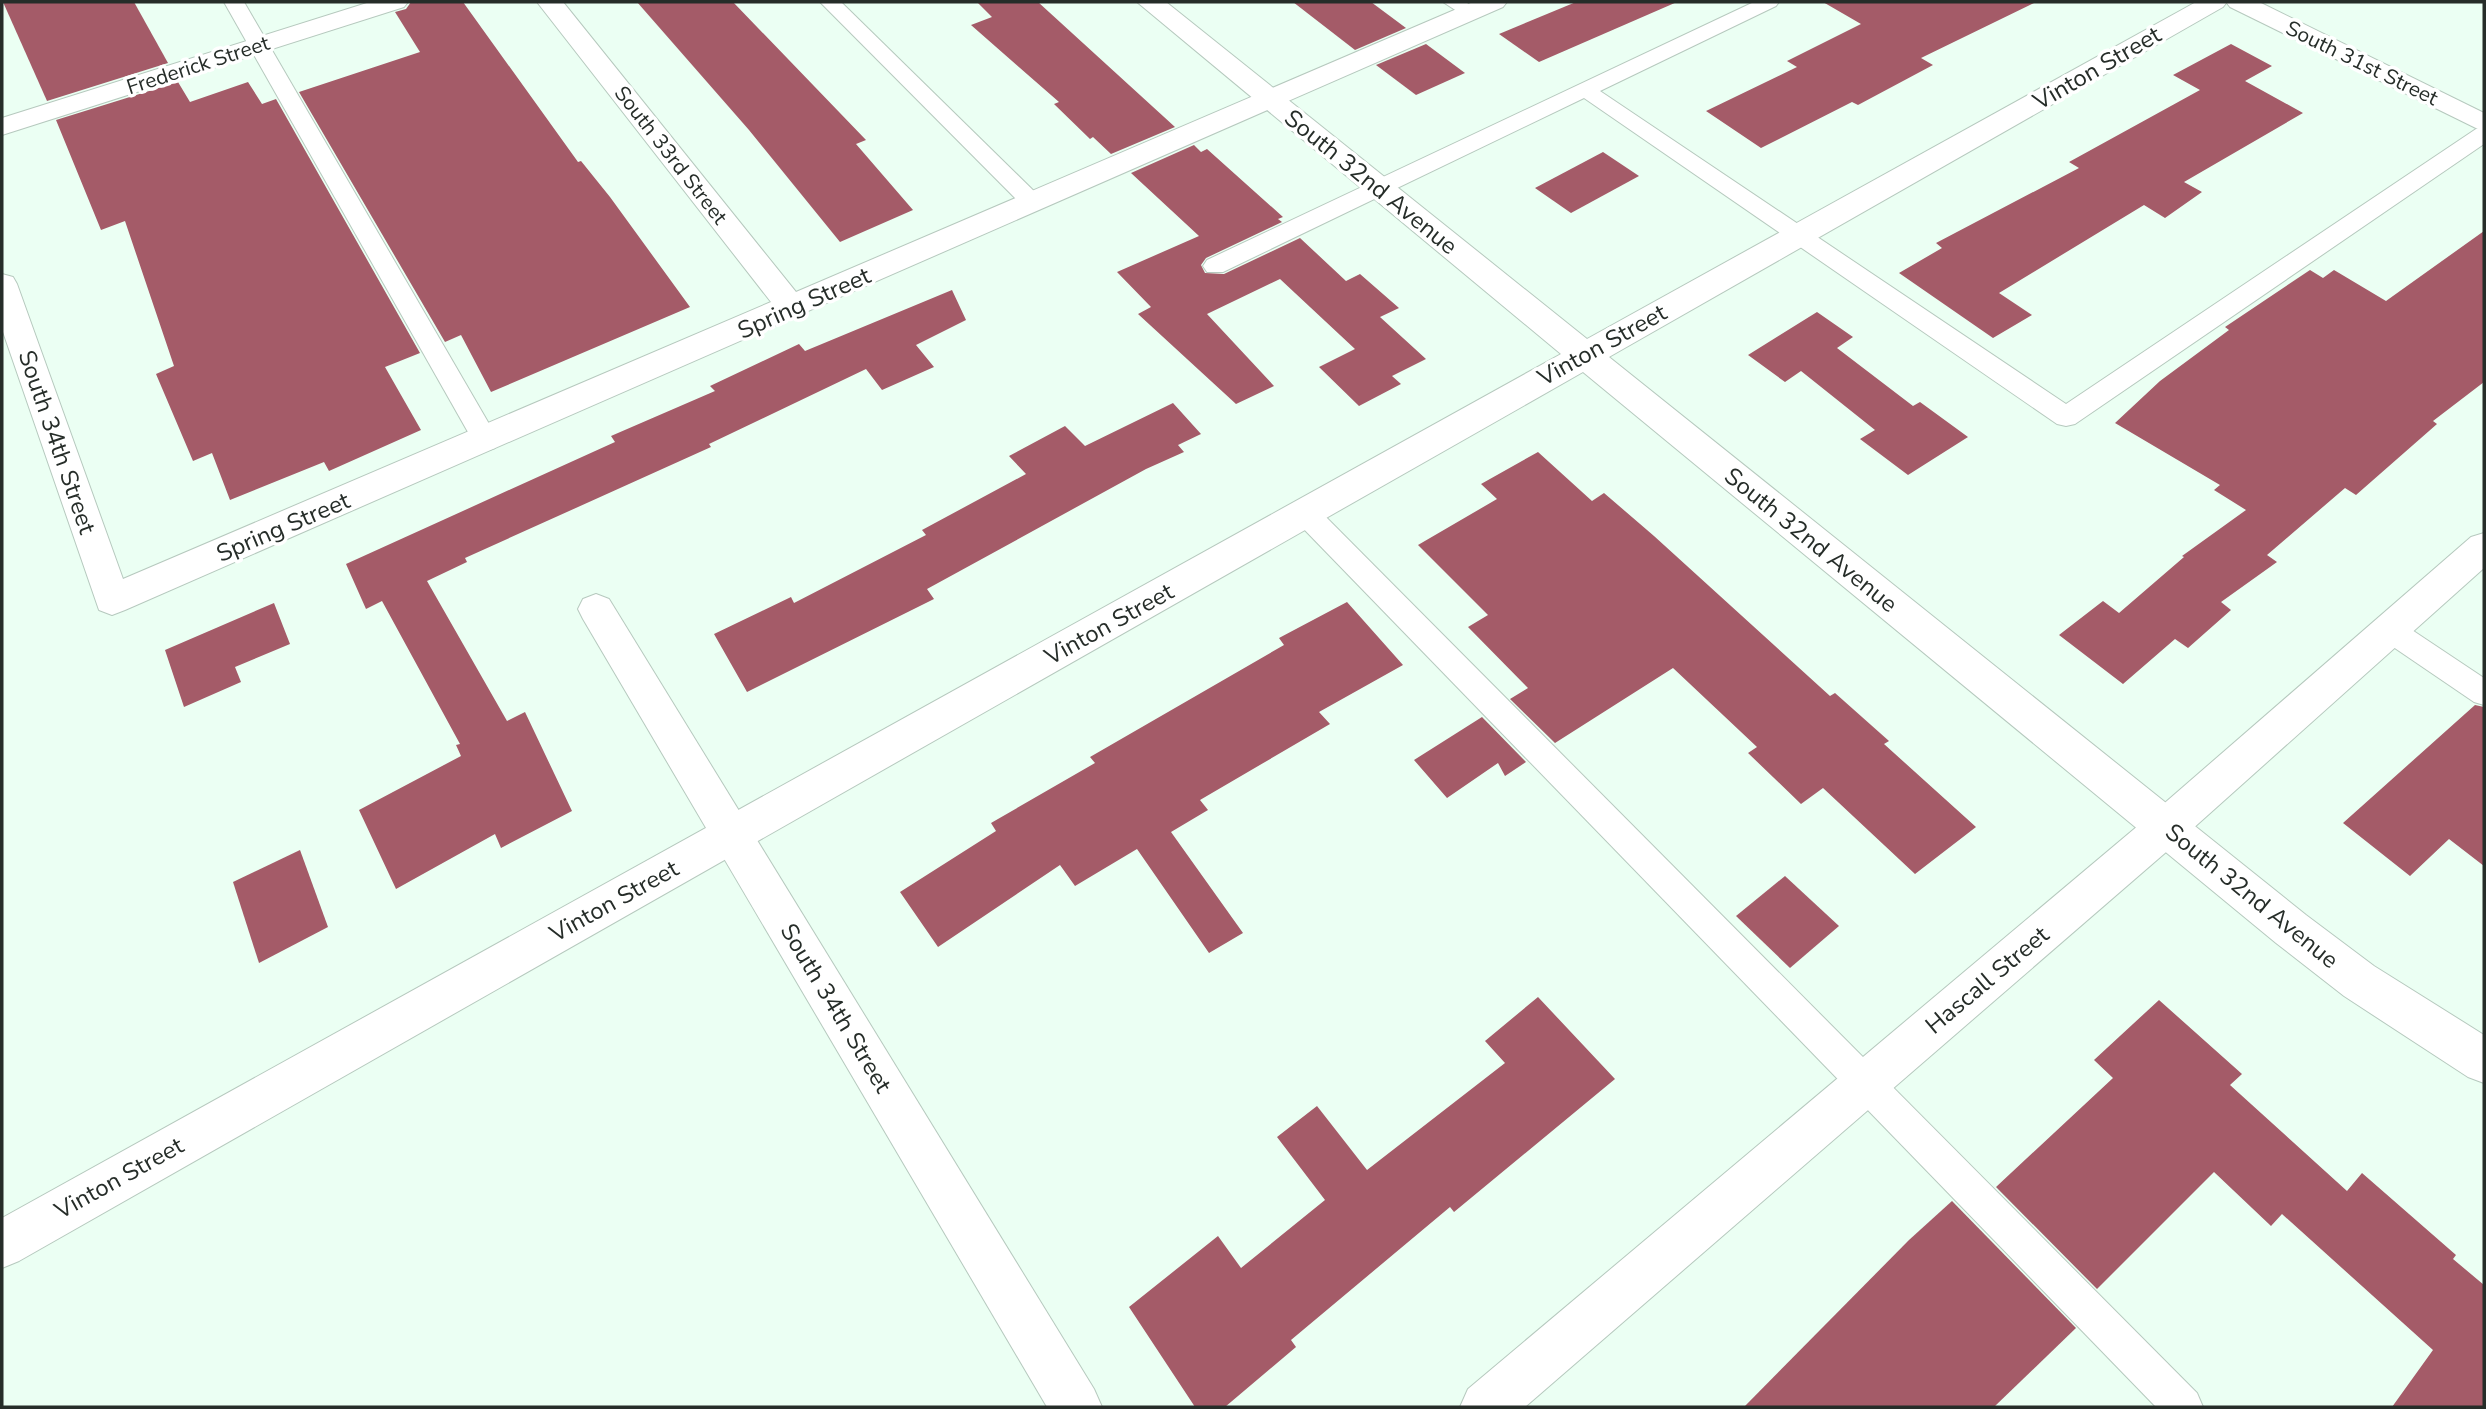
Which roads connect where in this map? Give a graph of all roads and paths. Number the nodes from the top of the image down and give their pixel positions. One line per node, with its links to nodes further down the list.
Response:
1 (234, 2): 10 (lane)
2 (395, 2): 10 (street, Frederick Street)
3 (550, 2): 21 (street, South 33rd Street)
4 (830, 2): 17 (lane)
5 (1150, 2): 12 (street, South 32nd Avenue)
6 (1769, 2): 11 (lane)
7 (2214, 2): 18 (street, Vinton Street)
8 (2239, 2): 13 (street, South 31st Street)
9 (1472, 5): 12 (street, Spring Street)
10 (258, 46): 14 (street, Frederick Street); 23 (lane)
11 (1584, 89): 16 (lane); 18 (lane)
12 (1271, 100): 16 (street, South 32nd Avenue); 17 (street, Spring Street)
13 (2484, 124)
14 (2, 127)
15 (2484, 134): 18 (lane)
16 (1376, 188): 19 (lane); 22 (street, South 32nd Avenue)
17 (1033, 203): 21 (street, Spring Street)
18 (1801, 235): 22 (street, Vinton Street)
19 (1215, 266)
20 (2, 284): 26 (street, South 34th Street)
21 (792, 308): 23 (street, Spring Street)
22 (1583, 355): 24 (street, Vinton Street); 30 (street, South 32nd Avenue)
23 (486, 441): 26 (street, Spring Street)
24 (1306, 514): 31 (street, Vinton Street); 33 (lane)
25 (2484, 547): 28 (street, Hascall Street)
26 (112, 600)
27 (596, 608): 31 (street, South 34th Street)
28 (2390, 630): 29 (lane); 30 (street, Hascall Street)
29 (2484, 693)
30 (2166, 827): 32 (street, South 32nd Avenue); 33 (street, Hascall Street)
31 (732, 835): 34 (street, Vinton Street); 35 (street, South 34th Street)
32 (2484, 1061)
33 (1867, 1083): 36 (street, Hascall Street); 37 (lane)
34 (2, 1244)
35 (1076, 1407)
36 (1486, 1407)
37 (2183, 1407)

